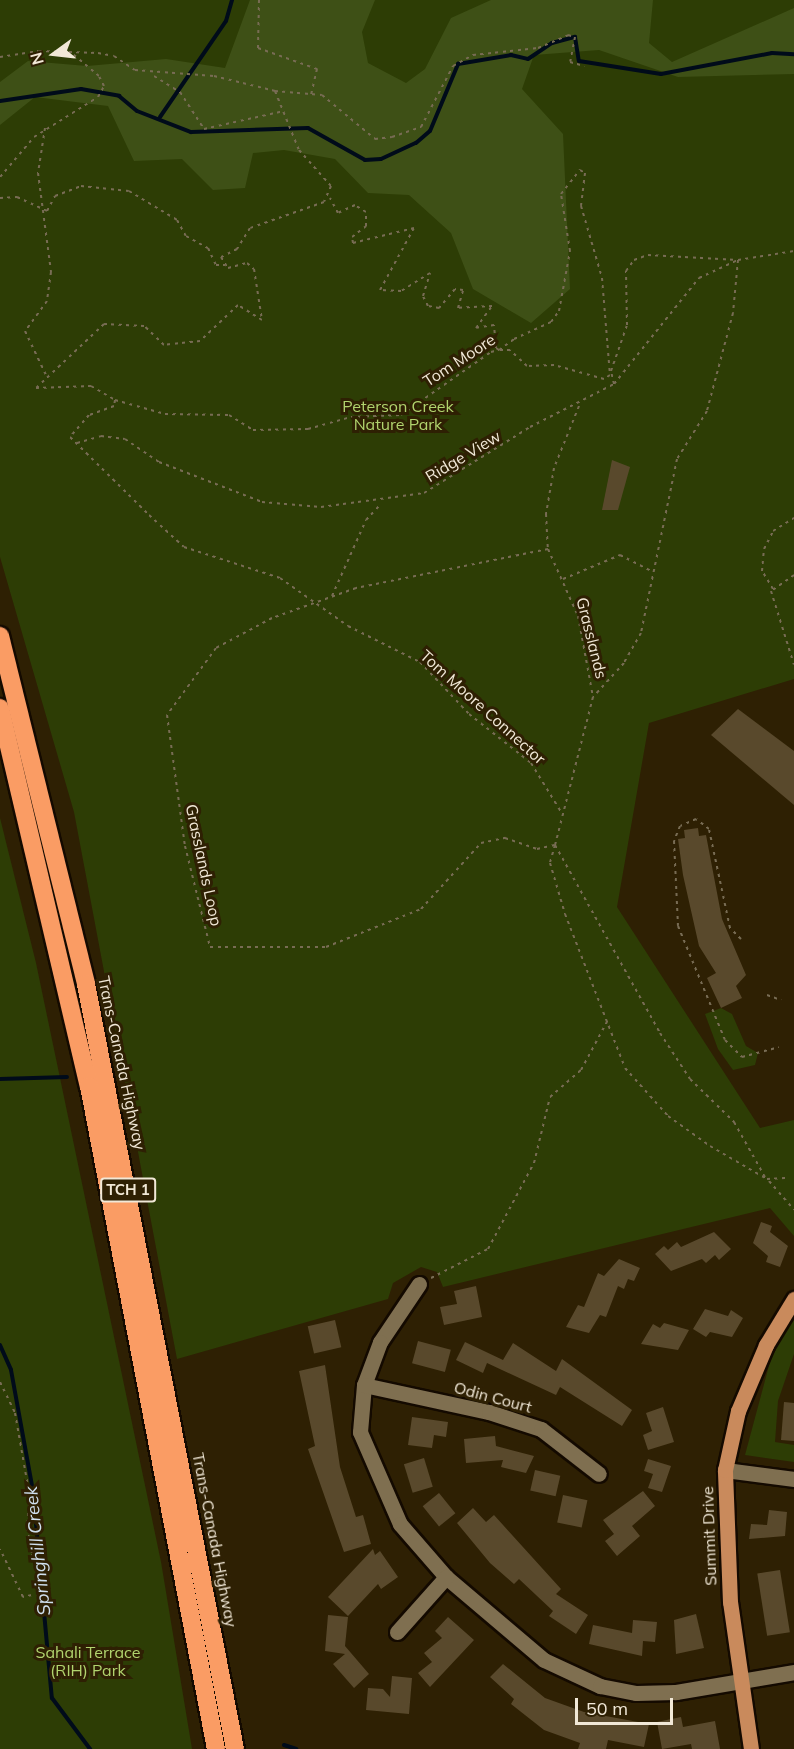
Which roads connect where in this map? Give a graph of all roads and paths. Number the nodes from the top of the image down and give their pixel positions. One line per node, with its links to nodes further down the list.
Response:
1 (259, 0): 7 (path)
2 (73, 54): 3 (path); 5 (path); 9 (path)
3 (0, 57)
4 (584, 66): 7 (path)
5 (153, 74): 6 (path); 8 (path)
6 (275, 91): 7 (path); 8 (path)
7 (311, 94)
8 (284, 111): 12 (path)
9 (45, 128): 10 (path); 13 (path)
10 (0, 177)
11 (0, 198): 13 (path)
12 (330, 198): 16 (path); 17 (path)
13 (46, 210): 16 (path); 19 (path)
14 (794, 251): 15 (path)
15 (738, 260): 18 (path); 20 (path, Ridge View); 27 (path)
16 (225, 266): 19 (path)
17 (499, 350): 18 (path); 18 (path, Tom Moore); 21 (path, Tom Moore)
18 (610, 375): 20 (path, Tom Moore)
19 (46, 376): 21 (path, Tom Moore)
20 (614, 384): 22 (path, Ridge View)
21 (115, 400): 23 (path)
22 (579, 406): 24 (path, Ridge View); 26 (path)
23 (77, 442): 24 (path, Ridge View); 32 (path, Tom Moore Connector)
24 (383, 502): 31 (path)
25 (794, 518): 30 (path)
26 (548, 549): 29 (path, Grasslands); 31 (path, Grasslands Loop)
27 (653, 572): 29 (path); 35 (path)
28 (794, 576): 30 (path)
29 (563, 579): 35 (path, Grasslands)
30 (773, 590): 34 (path)
31 (332, 596): 32 (path, Grasslands Loop)
32 (315, 603): 37 (path, Tom Moore Connector); 38 (path, Grasslands Loop)
33 (0, 636): 59 (highway, Trans-Canada Highway / TCH 1)
34 (794, 665)
35 (592, 696): 37 (path, Grasslands)
36 (0, 708): 60 (highway, TCH 1)
37 (562, 813): 38 (path, Grasslands)
38 (555, 844): 42 (path); 45 (path)
39 (741, 939): 43 (path)
40 (767, 995): 41 (path)
41 (781, 1000)
42 (609, 1018): 45 (path); 47 (path)
43 (779, 1047)
44 (789, 1178): 45 (path)
45 (767, 1179): 46 (path)
46 (794, 1210)
47 (419, 1284): 50 (street)
48 (794, 1299): 51 (main road, Summit Drive)
49 (0, 1382): 54 (path)
50 (364, 1385): 52 (street, Odin Court); 55 (street)
51 (725, 1470): 53 (street); 58 (main road, Summit Drive)
52 (599, 1474)
53 (794, 1479)
54 (0, 1549)
55 (446, 1577): 56 (street); 58 (street)
56 (397, 1632)
57 (794, 1672): 58 (street)
58 (741, 1679): 65 (main road, Summit Drive)
59 (222, 1681): 63 (highway, Trans-Canada Highway / TCH 1); 64 (highway)
60 (203, 1682): 61 (highway); 62 (highway, TCH 1)
61 (208, 1749)
62 (216, 1749)
63 (235, 1749)
64 (242, 1749)
65 (751, 1749)

